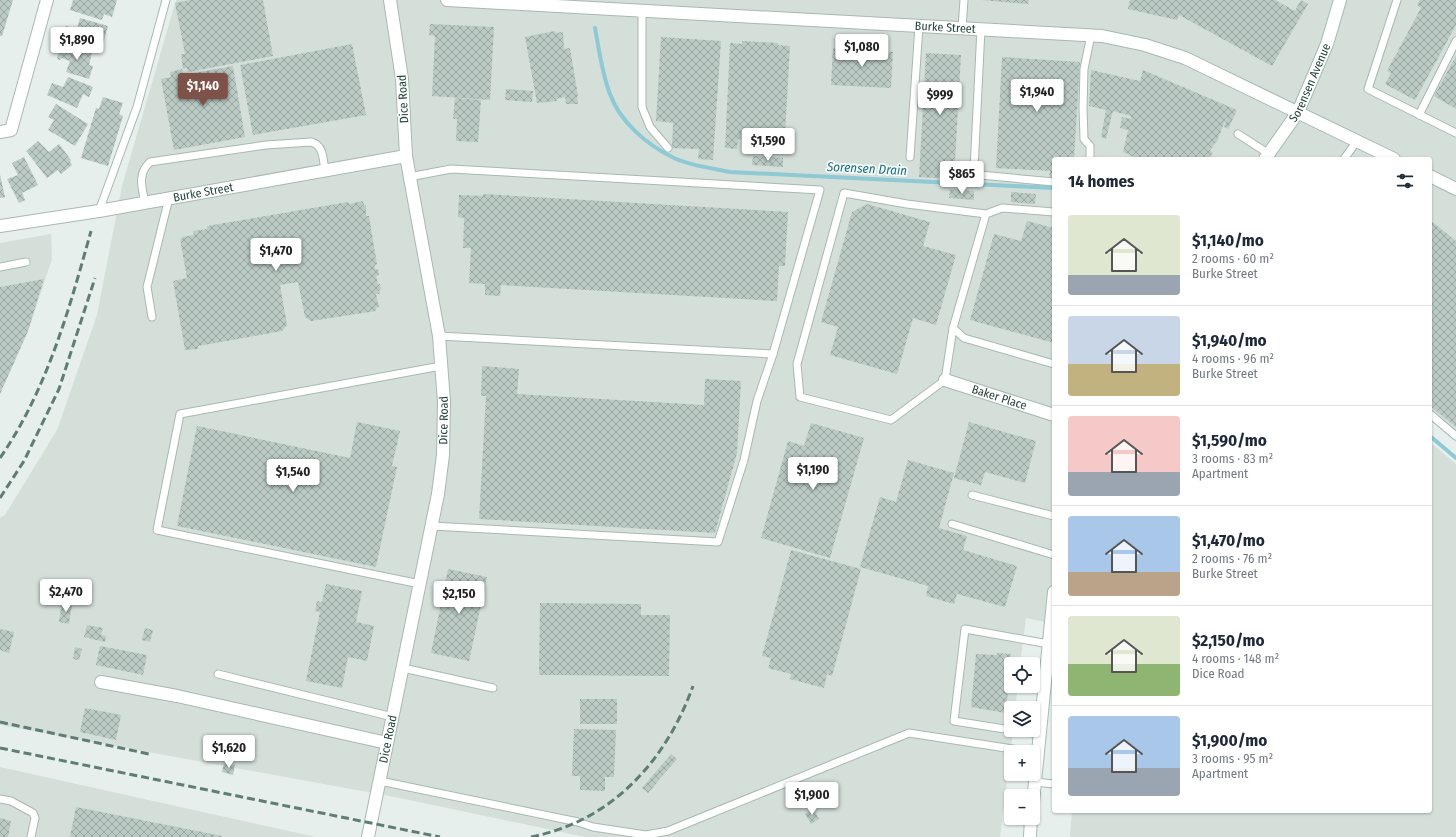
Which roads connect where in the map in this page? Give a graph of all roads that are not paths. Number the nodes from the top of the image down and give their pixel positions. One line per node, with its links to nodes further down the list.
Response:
1 (47, 0): 17 (street)
2 (166, 0): 35 (lane)
3 (392, 0): 22 (street, Dice Road)
4 (447, 0): 8 (street, Burke Street)
5 (964, 0): 11 (lane)
6 (1340, 0): 15 (street, Sorensen Avenue)
7 (1397, 0): 16 (lane)
8 (568, 3): 9 (street, Burke Street)
9 (642, 11): 10 (street, Burke Street); 21 (lane)
10 (919, 26): 11 (street, Burke Street); 24 (lane)
11 (962, 28): 12 (street, Burke Street)
12 (981, 29): 13 (street, Burke Street); 31 (lane)
13 (1092, 35): 15 (street, Burke Street); 25 (lane)
14 (1456, 41): 16 (lane)
15 (1298, 112): 20 (street, Burke Street); 23 (street, Sorensen Avenue)
16 (1419, 115): 18 (lane)
17 (0, 132)
18 (1456, 133)
19 (1238, 134): 23 (lane)
20 (1357, 141): 26 (lane); 27 (street, Burke Street)
21 (668, 148)
22 (406, 156): 28 (street, Burke Street); 29 (street, Dice Road)
23 (1267, 156)
24 (910, 157)
25 (1090, 157)
26 (1345, 157)
27 (1390, 157)
28 (325, 171): 33 (street, Burke Street); 34 (lane)
29 (409, 177): 43 (street, Dice Road); 44 (lane)
30 (1432, 177): 32 (street)
31 (1052, 182)
32 (1456, 189)
33 (169, 198): 34 (street, Burke Street); 41 (lane)
34 (145, 203): 35 (street, Burke Street)
35 (100, 211): 38 (street, Burke Street)
36 (1052, 212): 37 (lane)
37 (986, 214): 42 (lane); 47 (lane)
38 (0, 226)
39 (26, 262): 40 (lane)
40 (0, 267)
41 (152, 317)
42 (953, 328): 45 (lane); 47 (lane)
43 (439, 336): 44 (lane); 46 (street, Dice Road)
44 (773, 354): 54 (lane)
45 (1052, 363)
46 (441, 366): 54 (street, Dice Road); 56 (lane)
47 (945, 380): 48 (street, Baker Place)
48 (1052, 414)
49 (1432, 416): 50 (lane)
50 (1456, 436)
51 (972, 495): 52 (lane)
52 (1052, 515)
53 (952, 524): 55 (lane)
54 (432, 526): 56 (street, Dice Road)
55 (1052, 554)
56 (420, 584): 59 (street, Dice Road)
57 (1052, 613): 58 (street)
58 (1049, 644): 64 (lane); 65 (street)
59 (403, 668): 62 (lane); 63 (street, Dice Road)
60 (218, 674): 63 (lane)
61 (101, 682): 66 (street)
62 (494, 688)
63 (393, 717): 66 (street, Dice Road)
64 (1004, 729)
65 (1040, 734)
66 (387, 743): 68 (street, Dice Road)
67 (1004, 747): 68 (lane)
68 (380, 780): 75 (street, Dice Road)
69 (1035, 782): 70 (lane); 71 (street)
70 (1052, 784)
71 (1034, 789)
72 (0, 799): 74 (lane)
73 (1031, 825): 76 (street)
74 (31, 837)
75 (368, 837)
76 (1030, 837)

